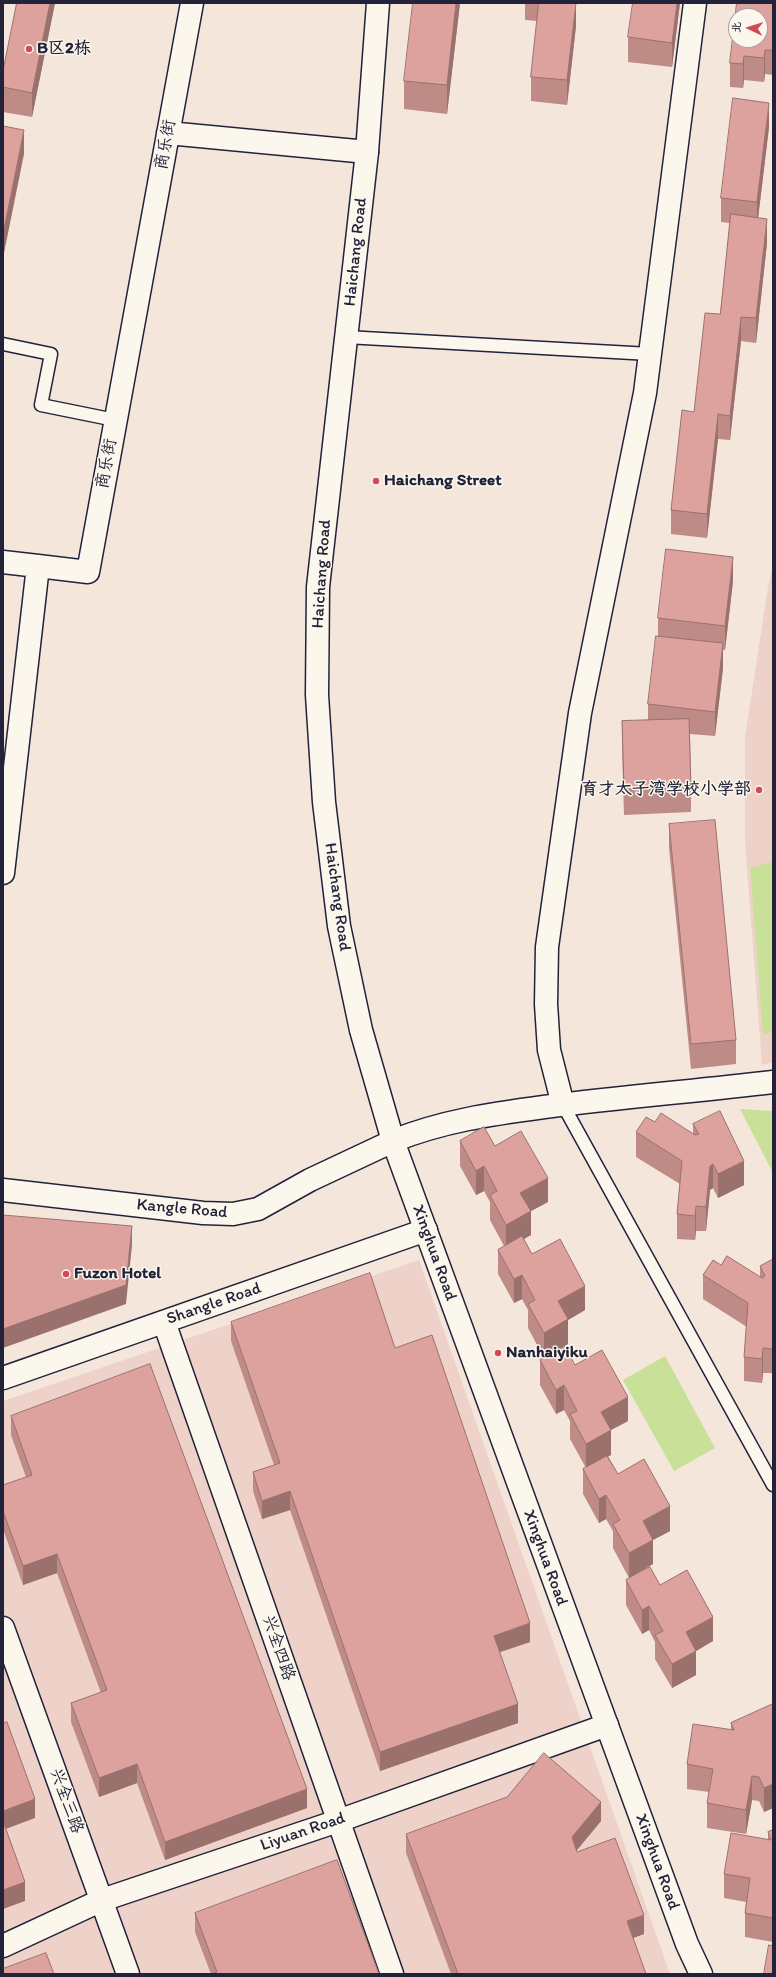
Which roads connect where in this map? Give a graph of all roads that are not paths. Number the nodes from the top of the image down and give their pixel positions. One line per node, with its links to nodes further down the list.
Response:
1 (192, 3): 4 (street, 商乐街)
2 (378, 3): 5 (street, Haichang Road)
3 (695, 3): 8 (street)
4 (168, 133): 5 (street); 9 (street, 商乐街)
5 (367, 152): 6 (street, Haichang Road)
6 (346, 337): 8 (lane); 15 (street, Haichang Road)
7 (3, 344): 9 (lane)
8 (650, 354): 14 (street)
9 (115, 420): 11 (street, 商乐街)
10 (3, 562): 11 (street)
11 (38, 566): 12 (street)
12 (3, 873)
13 (773, 1082): 14 (street, Kangle Road)
14 (563, 1105): 15 (street, Kangle Road); 20 (lane)
15 (393, 1140): 16 (street, Kangle Road); 17 (street, Xinghua Road)
16 (3, 1190)
17 (426, 1230): 18 (street, Shangle Road); 22 (street, Xinghua Road)
18 (164, 1322): 19 (street, Shangle Road); 23 (street, 兴全四路)
19 (3, 1378)
20 (773, 1485)
21 (3, 1628): 24 (street, 兴全三路)
22 (606, 1725): 23 (street, Liyuan Road); 28 (street, Xinghua Road)
23 (338, 1821): 24 (street, Liyuan Road); 27 (street, 兴全四路)
24 (102, 1900): 25 (street, Liyuan Road); 26 (street, 兴全三路)
25 (3, 1946)
26 (128, 1974)
27 (392, 1974)
28 (701, 1974)

